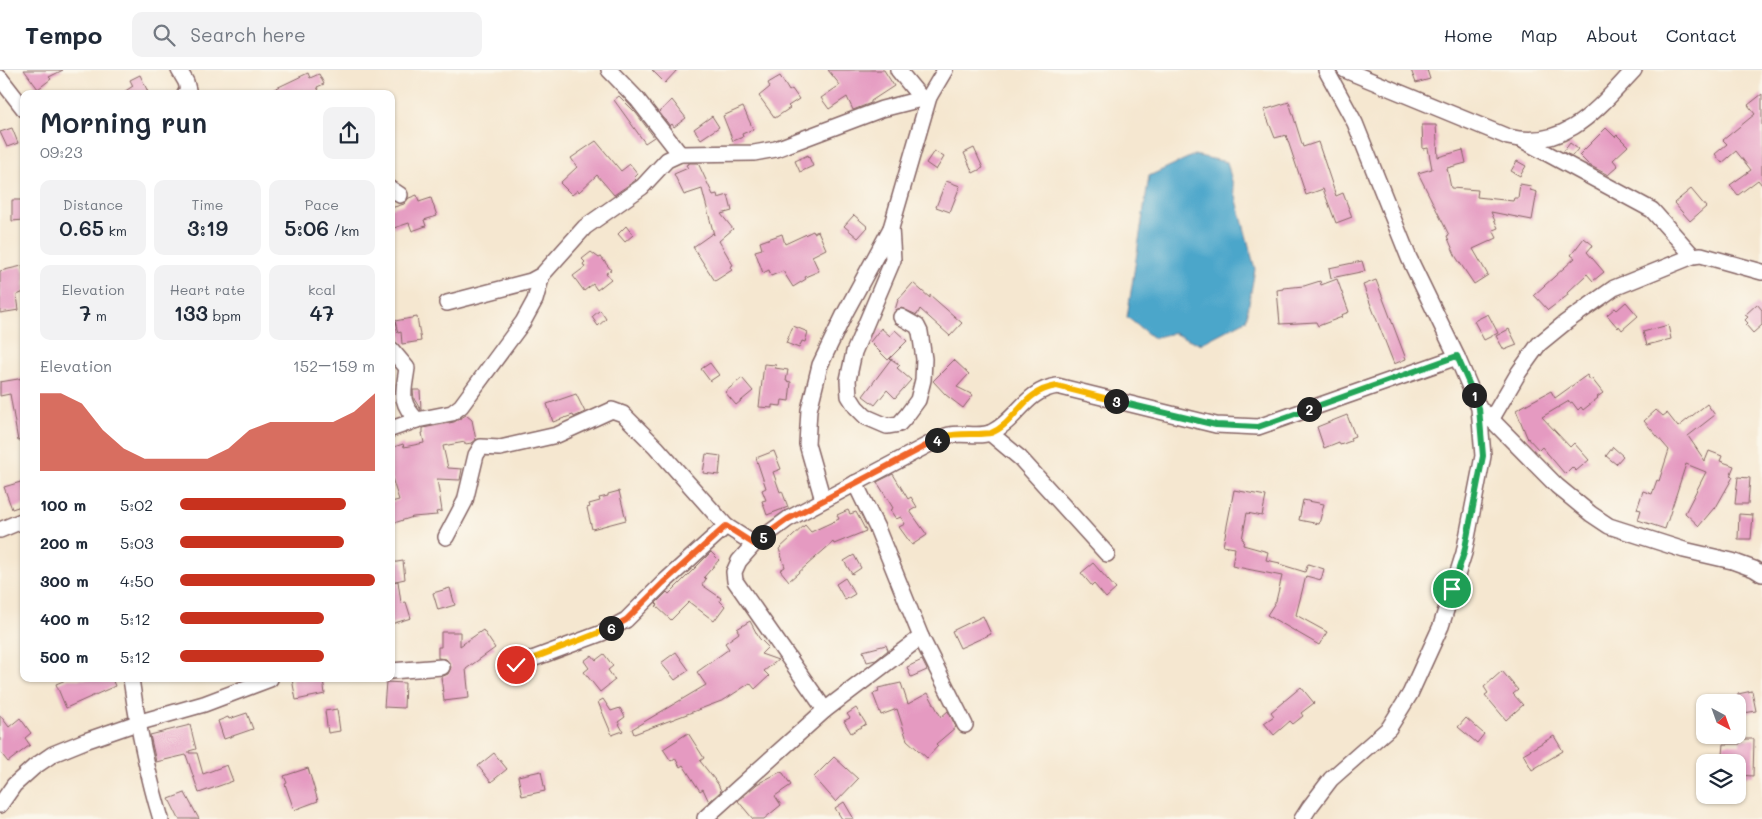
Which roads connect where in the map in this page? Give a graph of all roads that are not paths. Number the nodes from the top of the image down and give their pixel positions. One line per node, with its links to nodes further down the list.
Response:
1 (179, 70): 9 (street)
2 (609, 70): 13 (street)
3 (898, 70): 10 (street)
4 (945, 70): 10 (street)
5 (1326, 70): 21 (street)
6 (1345, 70): 12 (street)
7 (1634, 70): 12 (street)
8 (0, 78): 11 (street)
9 (188, 90)
10 (926, 98): 13 (street); 14 (street)
11 (20, 104)
12 (1524, 140): 15 (street)
13 (680, 154): 17 (street)
14 (891, 228): 19 (street); 28 (street)
15 (1693, 256): 16 (street); 24 (street)
16 (1762, 272)
17 (542, 275): 18 (street); 23 (street)
18 (447, 303)
19 (901, 317)
20 (395, 354): 23 (street)
21 (1457, 356): 22 (street); 26 (street)
22 (1479, 408): 24 (street); 48 (street)
23 (417, 420): 25 (street)
24 (1491, 420): 35 (street)
25 (395, 428)
26 (990, 433): 27 (street); 34 (street)
27 (855, 483): 28 (street); 36 (street)
28 (822, 500): 33 (street)
29 (20, 522): 31 (street)
30 (726, 526): 32 (street); 33 (street); 37 (street)
31 (0, 530)
32 (446, 537)
33 (754, 544): 42 (street)
34 (1107, 554)
35 (1762, 574)
36 (921, 637): 42 (street); 44 (street)
37 (516, 665)
38 (442, 667): 39 (street)
39 (395, 671)
40 (131, 682): 43 (street)
41 (262, 682): 43 (street)
42 (825, 710): 46 (street)
43 (137, 723): 45 (street); 47 (street)
44 (965, 725)
45 (0, 805)
46 (705, 818)
47 (161, 819)
48 (1302, 819)

